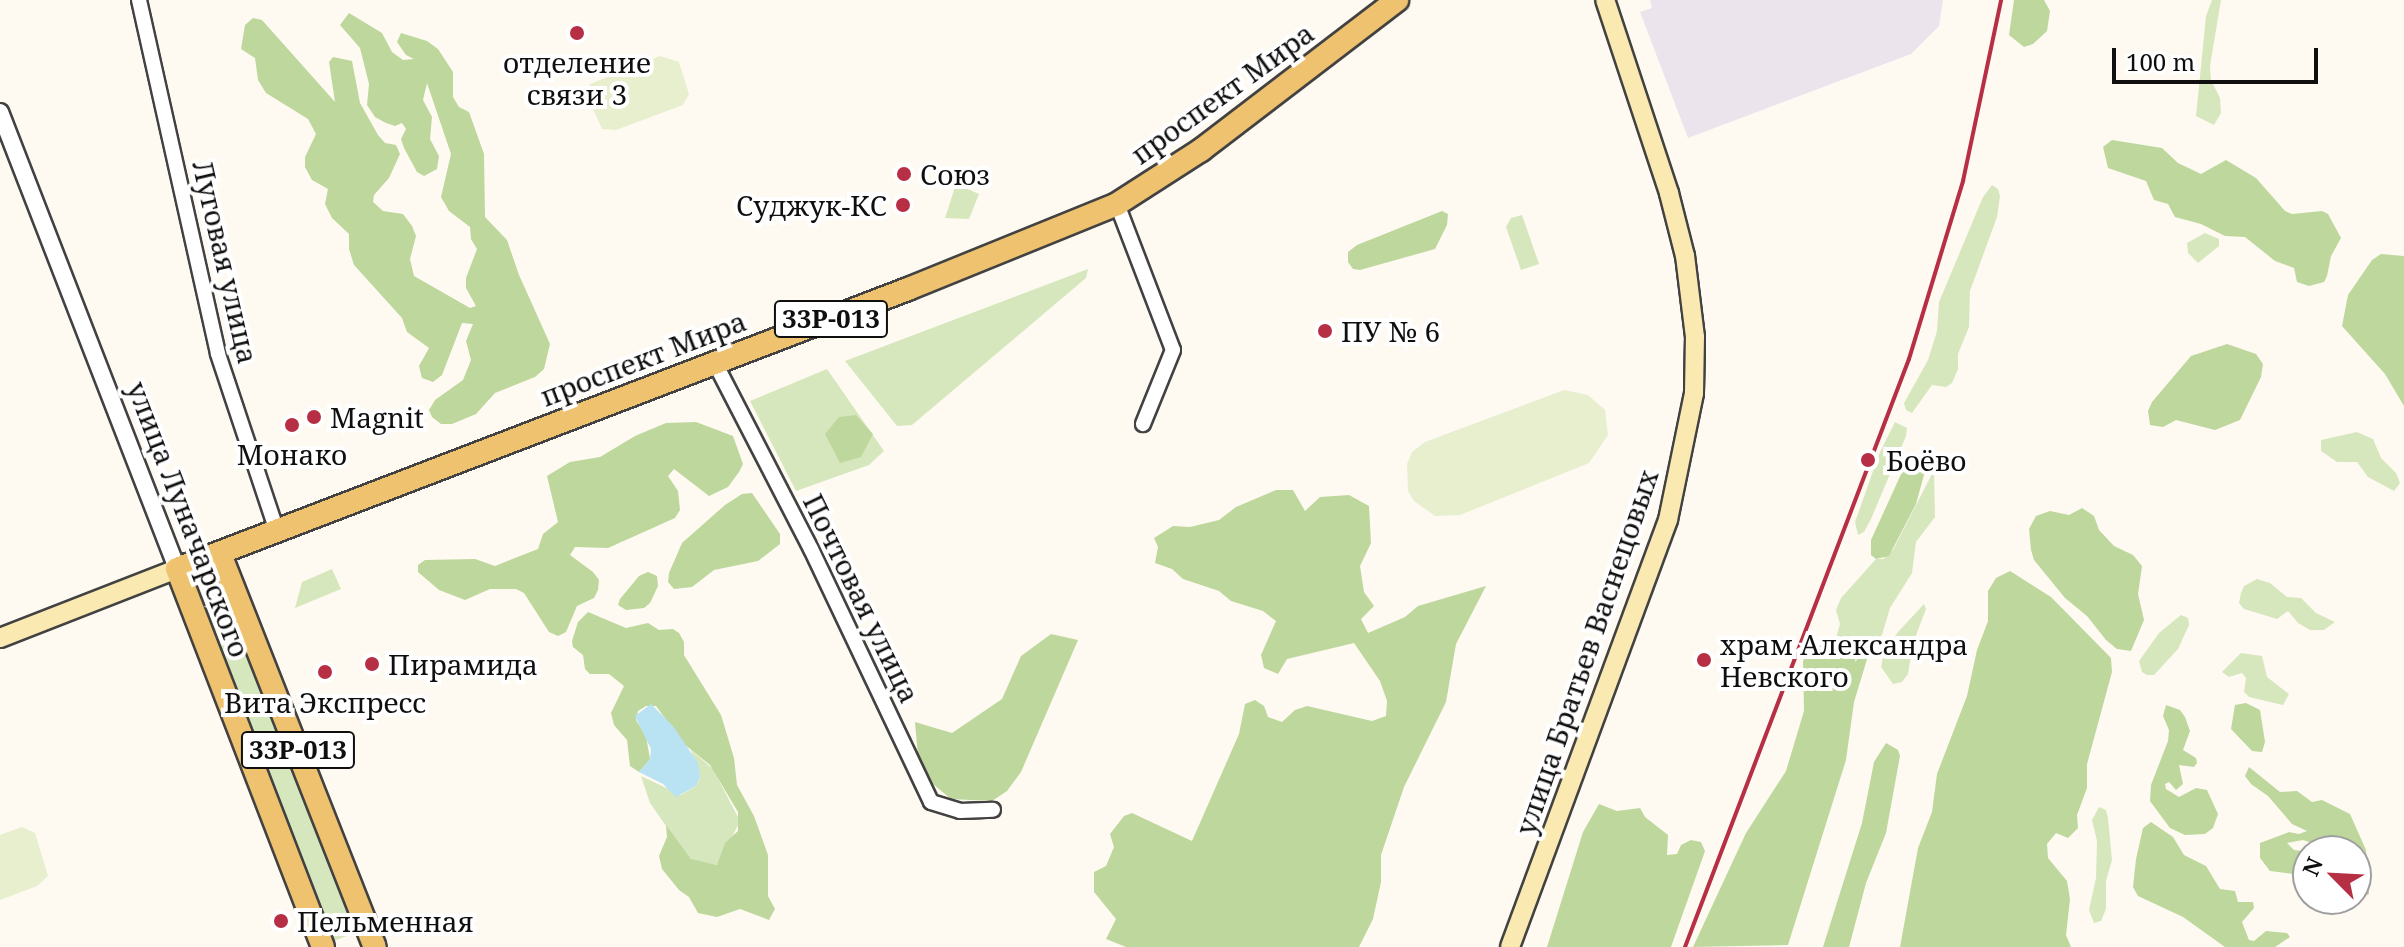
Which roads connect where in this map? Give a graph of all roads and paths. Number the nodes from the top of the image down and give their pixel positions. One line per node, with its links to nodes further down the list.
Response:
1 (139, 0): 8 (street, Луговая улица)
2 (1397, 0): 5 (main road, проспект Мира / 33Р-013)
3 (1605, 0): 15 (main road, улица Братьев Васнецовых)
4 (0, 112): 10 (street, улица Луначарского)
5 (1117, 204): 6 (main road, проспект Мира / 33Р-013); 7 (street)
6 (715, 363): 8 (main road, проспект Мира / 33Р-013); 12 (street, Почтовая улица)
7 (1143, 424)
8 (277, 531): 9 (main road, проспект Мира / 33Р-013)
9 (220, 554): 10 (main road, проспект Мира / 33Р-013); 14 (main road, улица Луначарского / 33Р-013)
10 (177, 569): 11 (main road, проспект Мира); 13 (main road, улица Луначарского / 33Р-013)
11 (0, 638)
12 (993, 810)
13 (323, 947)
14 (375, 947)
15 (1510, 947)

